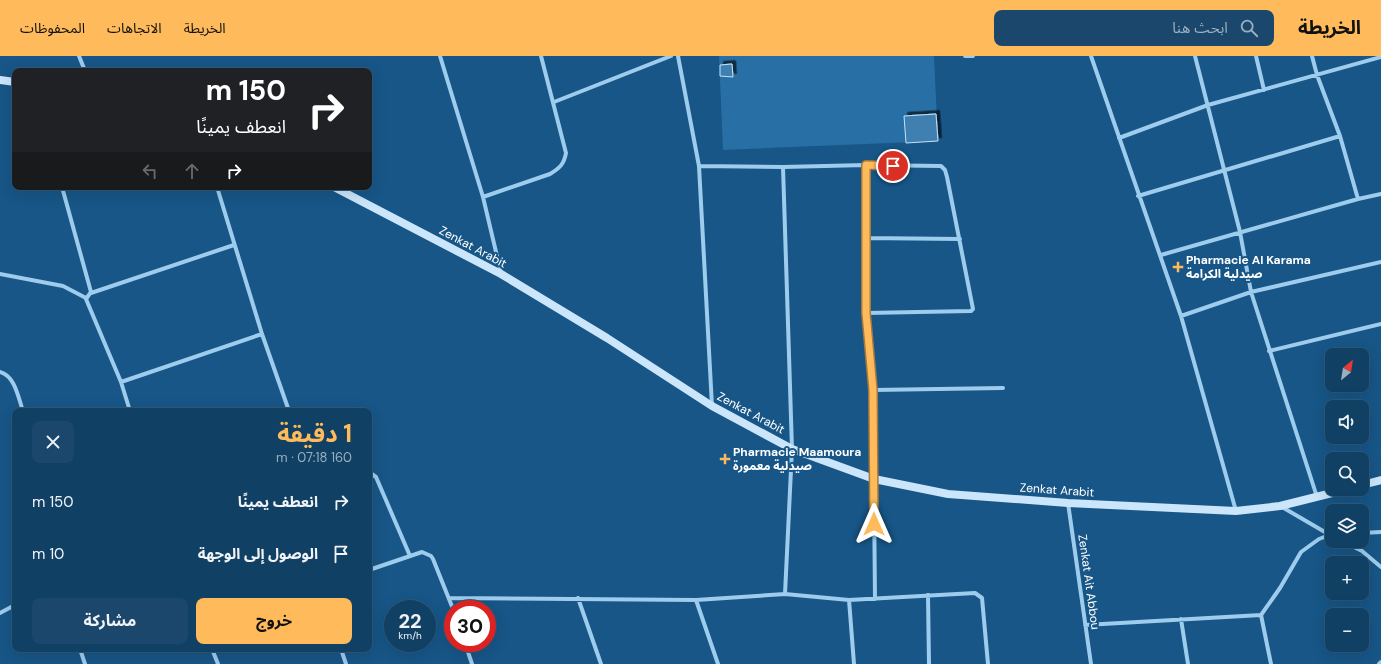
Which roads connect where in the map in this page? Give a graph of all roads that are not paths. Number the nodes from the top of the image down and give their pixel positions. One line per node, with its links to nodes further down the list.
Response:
1 (79, 56): 14 (street)
2 (440, 56): 32 (street)
3 (541, 56): 19 (street)
4 (671, 56): 19 (street)
5 (678, 56): 24 (street)
6 (965, 56): 7 (street)
7 (973, 56)
8 (1091, 56): 22 (street)
9 (1195, 56): 20 (street)
10 (1256, 56): 18 (street)
11 (1312, 56): 15 (street)
12 (1375, 57): 13 (street); 15 (street)
13 (1381, 57)
14 (84, 68)
15 (1317, 75): 18 (street); 21 (street)
16 (0, 80): 17 (street)
17 (12, 82)
18 (1264, 90): 20 (street)
19 (554, 102): 32 (street)
20 (1208, 105): 22 (street); 26 (street)
21 (1340, 136): 26 (street); 33 (street)
22 (1119, 138): 31 (street)
23 (866, 165): 25 (street); 35 (street); 36 (street)
24 (699, 166): 25 (street); 54 (street)
25 (784, 168): 58 (street)
26 (1223, 170): 31 (street); 34 (street)
27 (63, 190): 43 (street)
28 (218, 190): 37 (street)
29 (340, 190): 41 (street, Zenkat Arabit)
30 (1381, 194): 33 (street)
31 (1138, 196): 38 (street)
32 (483, 197): 41 (street)
33 (1358, 199): 34 (street)
34 (1240, 232): 38 (street); 42 (street)
35 (866, 238): 36 (street); 45 (street)
36 (960, 239): 45 (street)
37 (234, 245): 43 (street); 48 (street)
38 (1161, 255): 46 (street)
39 (1381, 262): 42 (street)
40 (0, 274): 44 (street)
41 (501, 274): 54 (street, Zenkat Arabit)
42 (1251, 292): 46 (street); 49 (street)
43 (92, 293): 44 (street)
44 (86, 298): 51 (street)
45 (866, 313): 53 (street)
46 (1181, 316): 67 (street)
47 (1381, 324): 49 (street)
48 (262, 334): 51 (street); 57 (street)
49 (1269, 351): 64 (street)
50 (0, 372): 55 (street)
51 (120, 382): 56 (street)
52 (1003, 388): 53 (street)
53 (873, 390): 60 (street)
54 (712, 406): 58 (street, Zenkat Arabit)
55 (22, 408)
56 (129, 408)
57 (288, 408)
58 (792, 449): 60 (street, Zenkat Arabit); 76 (street)
59 (372, 475): 73 (street)
60 (874, 479): 65 (street, Zenkat Arabit); 80 (street)
61 (1381, 480): 62 (street)
62 (1369, 483)
63 (1325, 496): 64 (street, Zenkat Arabit)
64 (1317, 498): 66 (street, Zenkat Arabit)
65 (1068, 503): 67 (street, Zenkat Arabit); 87 (street, Zenkat Ait Abbou)
66 (1280, 506): 67 (street, Zenkat Arabit); 68 (street)
67 (1236, 511)
68 (1325, 532)
69 (1381, 532): 70 (street)
70 (1369, 533)
71 (1325, 537): 85 (street)
72 (1356, 548): 74 (street)
73 (410, 556): 75 (street); 78 (street)
74 (1381, 567)
75 (372, 569)
76 (785, 594): 81 (street); 82 (street)
77 (928, 595): 80 (street); 99 (street); 100 (street)
78 (449, 598): 79 (street)
79 (578, 598): 81 (street); 96 (street)
80 (875, 599): 82 (street)
81 (696, 600): 97 (street)
82 (849, 600): 98 (street)
83 (12, 607): 84 (street)
84 (0, 613)
85 (1261, 614): 86 (street); 103 (street)
86 (1181, 619): 87 (street); 102 (street)
87 (1085, 625): 101 (street, Zenkat Ait Abbou)
88 (81, 652): 92 (street)
89 (213, 652): 93 (street)
90 (342, 652): 94 (street)
91 (468, 652): 95 (street)
92 (85, 664)
93 (218, 664)
94 (346, 664)
95 (472, 664)
96 (601, 664)
97 (718, 664)
98 (854, 664)
99 (929, 664)
100 (988, 664)
101 (1091, 664)
102 (1188, 664)
103 (1271, 664)

